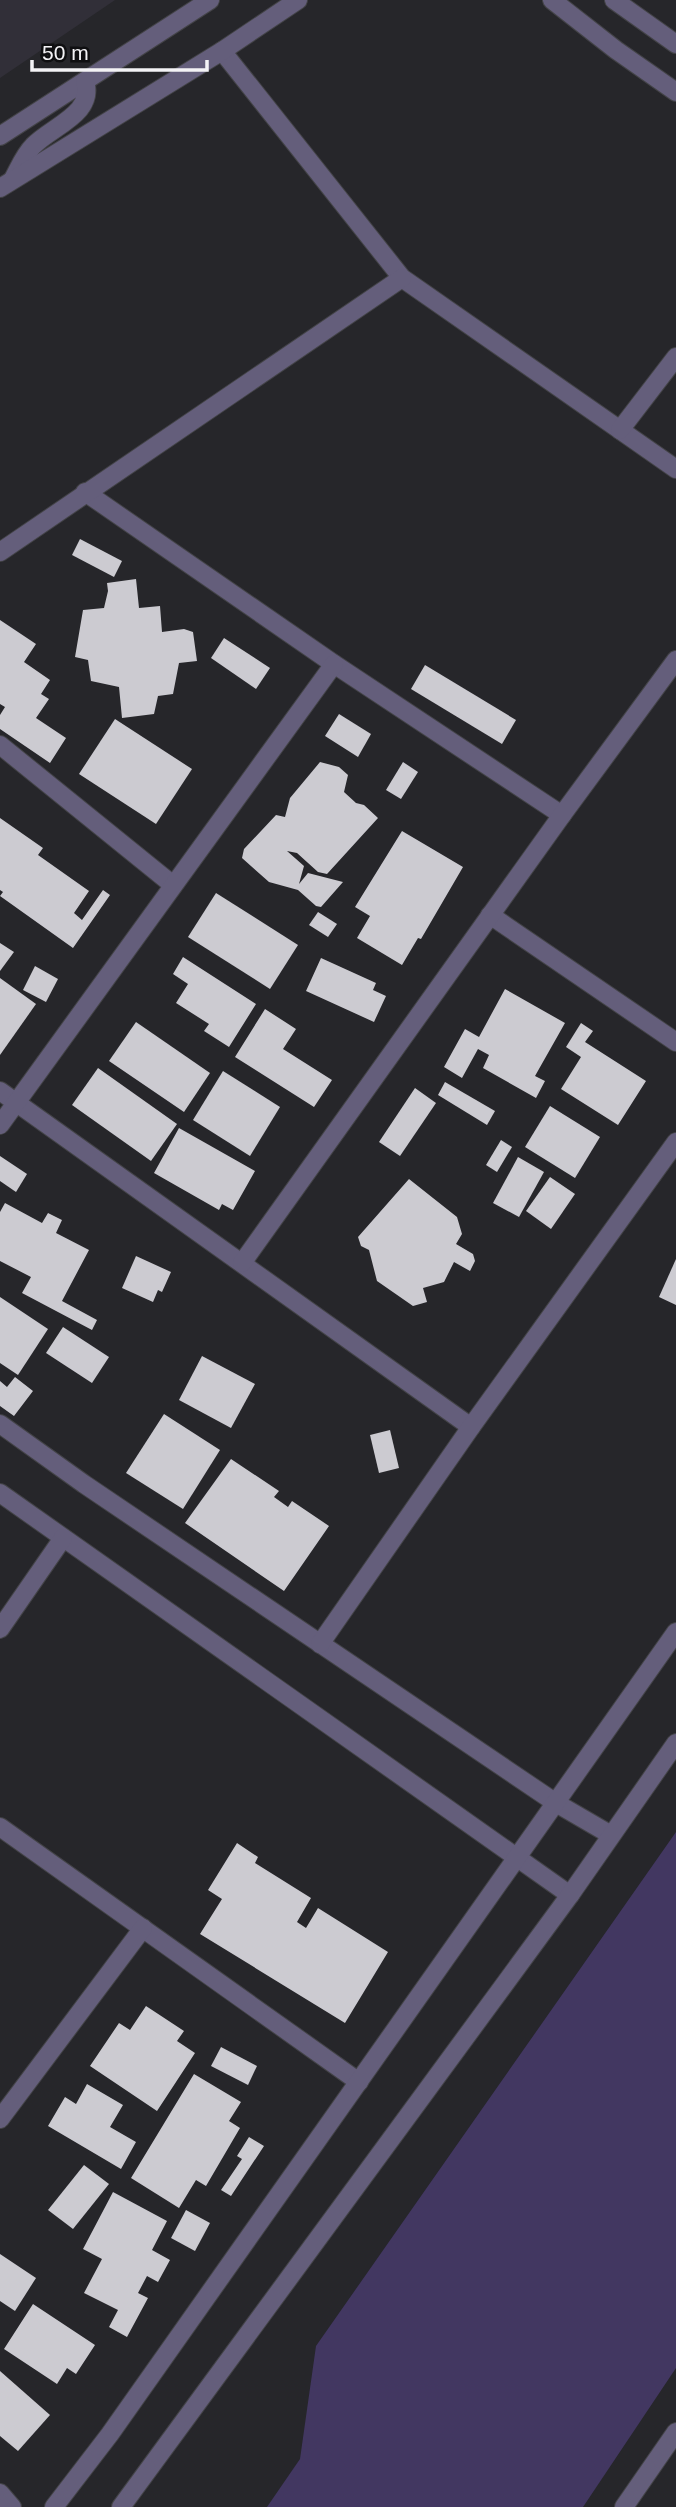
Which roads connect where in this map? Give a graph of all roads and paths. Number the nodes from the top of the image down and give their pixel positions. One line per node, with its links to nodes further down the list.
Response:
1 (210, 0): 7 (street)
2 (298, 0): 6 (street)
3 (552, 0): 8 (street)
4 (621, 2): 5 (street)
5 (676, 44)
6 (222, 51): 10 (street); 11 (street)
7 (85, 81): 9 (street); 10 (street)
8 (676, 92)
9 (0, 136)
10 (6, 184)
11 (402, 278): 13 (street); 15 (street)
12 (676, 357): 13 (street)
13 (620, 430): 14 (street)
14 (676, 469)
15 (85, 492): 16 (street); 18 (street)
16 (0, 552)
17 (676, 660): 20 (street)
18 (334, 664): 20 (street); 21 (street)
19 (0, 745): 21 (street)
20 (562, 815): 22 (street)
21 (173, 885): 25 (street)
22 (490, 915): 23 (street); 28 (street)
23 (676, 1042)
24 (0, 1091): 25 (street)
25 (16, 1102): 26 (street); 28 (street)
26 (0, 1125)
27 (676, 1142): 30 (street)
28 (242, 1264): 30 (street)
29 (0, 1424): 35 (street)
30 (471, 1427): 35 (street)
31 (0, 1493): 32 (street)
32 (63, 1538): 33 (street); 40 (street)
33 (0, 1629)
34 (676, 1632): 37 (street)
35 (320, 1644): 37 (street)
36 (676, 1743): 39 (street)
37 (555, 1803): 39 (street); 40 (street)
38 (0, 1827): 42 (street)
39 (611, 1835): 41 (street)
40 (516, 1858): 41 (street); 43 (street)
41 (570, 1895): 49 (street)
42 (143, 1928): 43 (street); 44 (street)
43 (359, 2082): 48 (street)
44 (0, 2119)
45 (676, 2432): 50 (street)
46 (0, 2493): 47 (street)
47 (12, 2507)
48 (54, 2507)
49 (121, 2507)
50 (624, 2507)

